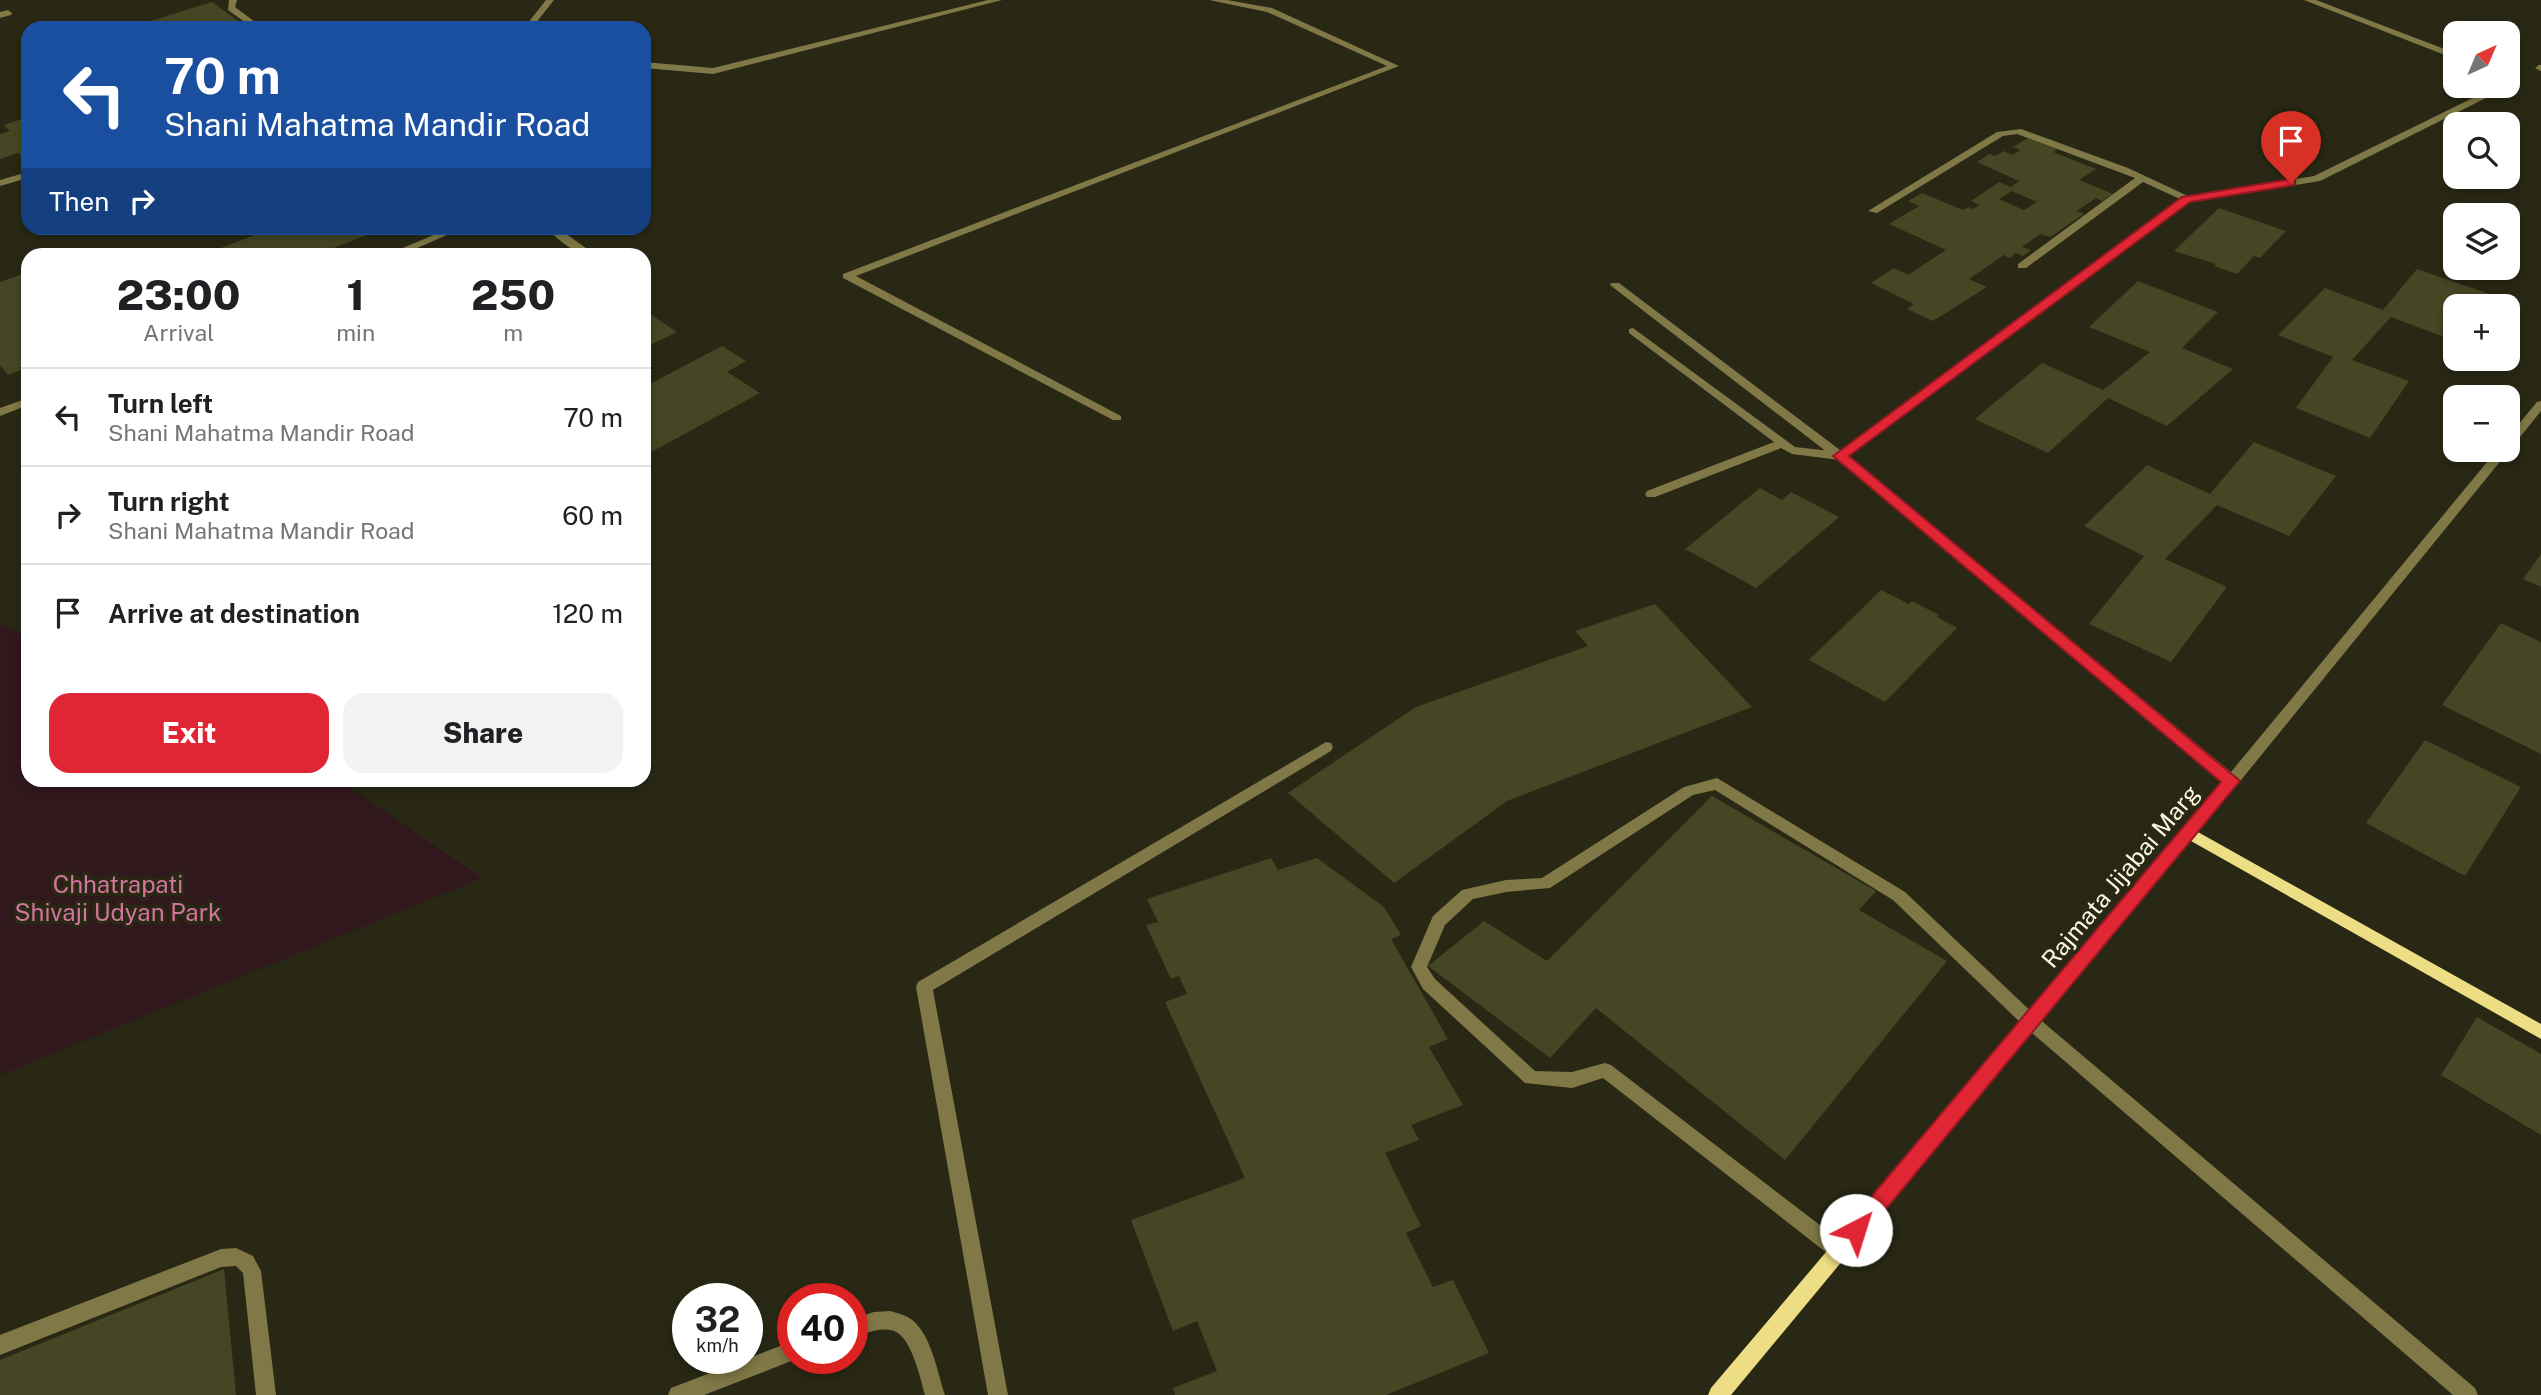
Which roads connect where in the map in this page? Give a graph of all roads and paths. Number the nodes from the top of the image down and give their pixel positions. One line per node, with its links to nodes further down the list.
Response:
1 (233, 0): 6 (street)
2 (550, 0): 7 (street)
3 (998, 0): 9 (street)
4 (1213, 0): 26 (street)
5 (2308, 0): 8 (street)
6 (249, 21)
7 (534, 21)
8 (2443, 51)
9 (651, 66)
10 (2479, 98): 14 (street)
11 (21, 177): 13 (street)
12 (2143, 178): 14 (street); 15 (street); 20 (street)
13 (0, 183)
14 (2186, 199): 29 (street)
15 (1873, 211)
16 (441, 235): 18 (street)
17 (561, 235): 19 (street)
18 (409, 248)
19 (579, 248)
20 (2022, 266)
21 (1615, 285): 29 (street)
22 (1633, 331): 28 (street)
23 (21, 404): 25 (street)
24 (2541, 404): 27 (street)
25 (0, 412)
26 (1117, 418)
27 (2520, 429)
28 (1782, 443): 29 (street); 31 (street)
29 (1840, 456): 33 (street)
30 (2493, 462): 33 (street, Rajmata Jijabai Marg)
31 (1651, 494)
32 (1326, 747): 44 (street)
33 (2232, 781): 34 (street, Rajmata Jijabai Marg)
34 (2189, 833): 35 (street, Rajmata Jijabai Marg); 36 (street)
35 (2031, 1022): 37 (street, Rajmata Jijabai Marg); 37 (street); 46 (street)
36 (2541, 1032)
37 (1839, 1251): 45 (street, Rajmata Jijabai Marg)
38 (868, 1322): 43 (street)
39 (0, 1345): 41 (street)
40 (777, 1356): 42 (street)
41 (266, 1395)
42 (678, 1395)
43 (935, 1395)
44 (998, 1395)
45 (1718, 1395)
46 (2469, 1395)

